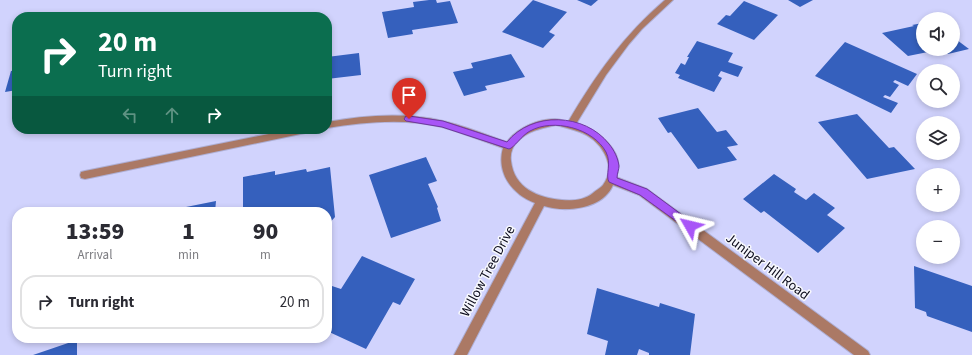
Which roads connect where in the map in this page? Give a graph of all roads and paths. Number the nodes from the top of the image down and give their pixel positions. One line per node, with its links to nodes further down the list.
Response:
1 (670, 0): 2 (street)
2 (571, 124): 5 (street); 7 (street)
3 (332, 125): 5 (street)
4 (286, 134): 6 (street)
5 (509, 146): 8 (street)
6 (85, 175)
7 (612, 180): 8 (street); 10 (street, Juniper Hill Road)
8 (540, 202): 9 (street, Willow Tree Drive)
9 (460, 355)
10 (864, 355)

